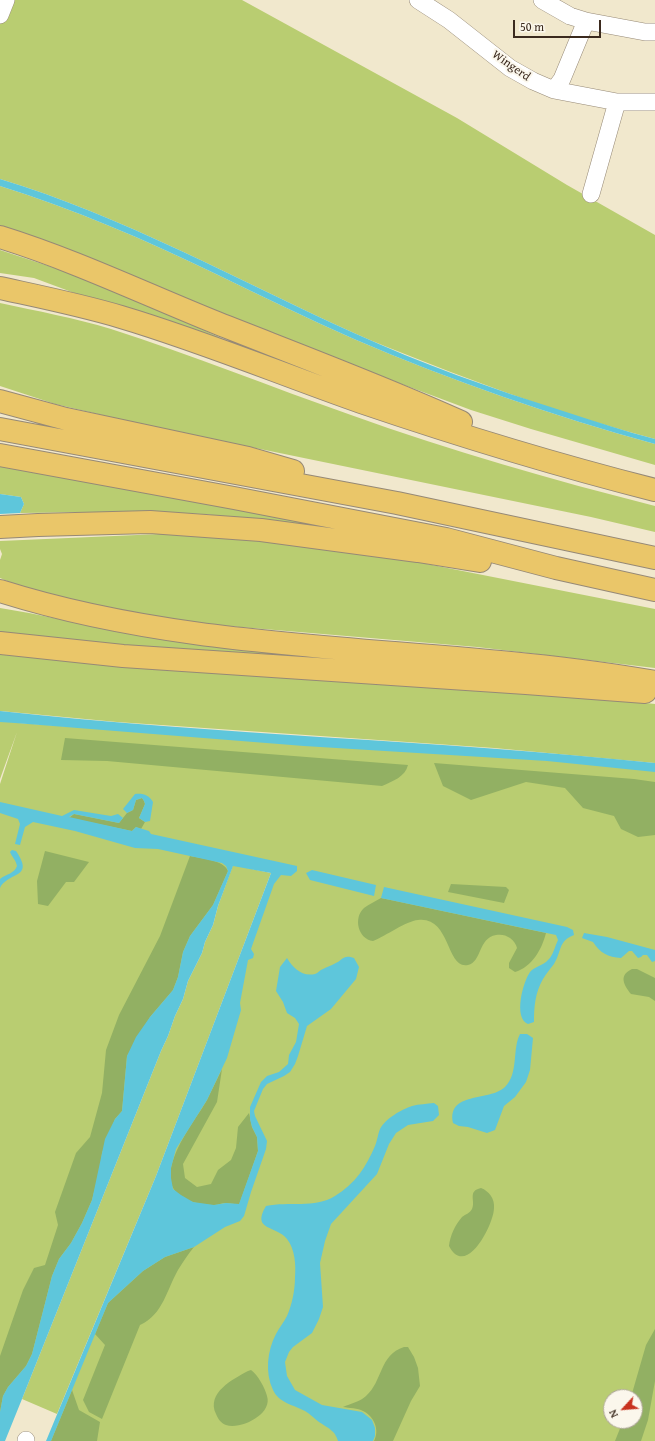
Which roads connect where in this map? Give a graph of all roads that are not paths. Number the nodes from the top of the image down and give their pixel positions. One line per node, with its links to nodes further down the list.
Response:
1 (6, 0): 4 (street)
2 (418, 0): 7 (street, Wingerd)
3 (542, 0): 5 (street)
4 (0, 15)
5 (586, 22): 6 (street); 7 (street)
6 (655, 32)
7 (554, 90): 8 (street, Wingerd)
8 (617, 102): 9 (street, Wingerd); 10 (street)
9 (655, 102)
10 (591, 194)
11 (0, 237): 16 (highway)
12 (0, 288): 16 (highway)
13 (0, 401): 18 (highway)
14 (0, 429): 18 (highway)
15 (0, 455): 21 (highway)
16 (543, 460): 17 (highway)
17 (655, 490)
18 (398, 503): 20 (highway)
19 (0, 527): 21 (highway)
20 (655, 558)
21 (556, 568): 22 (highway)
22 (655, 590)
23 (7, 593): 25 (highway)
24 (0, 643): 26 (highway)
25 (655, 682)
26 (655, 693)

